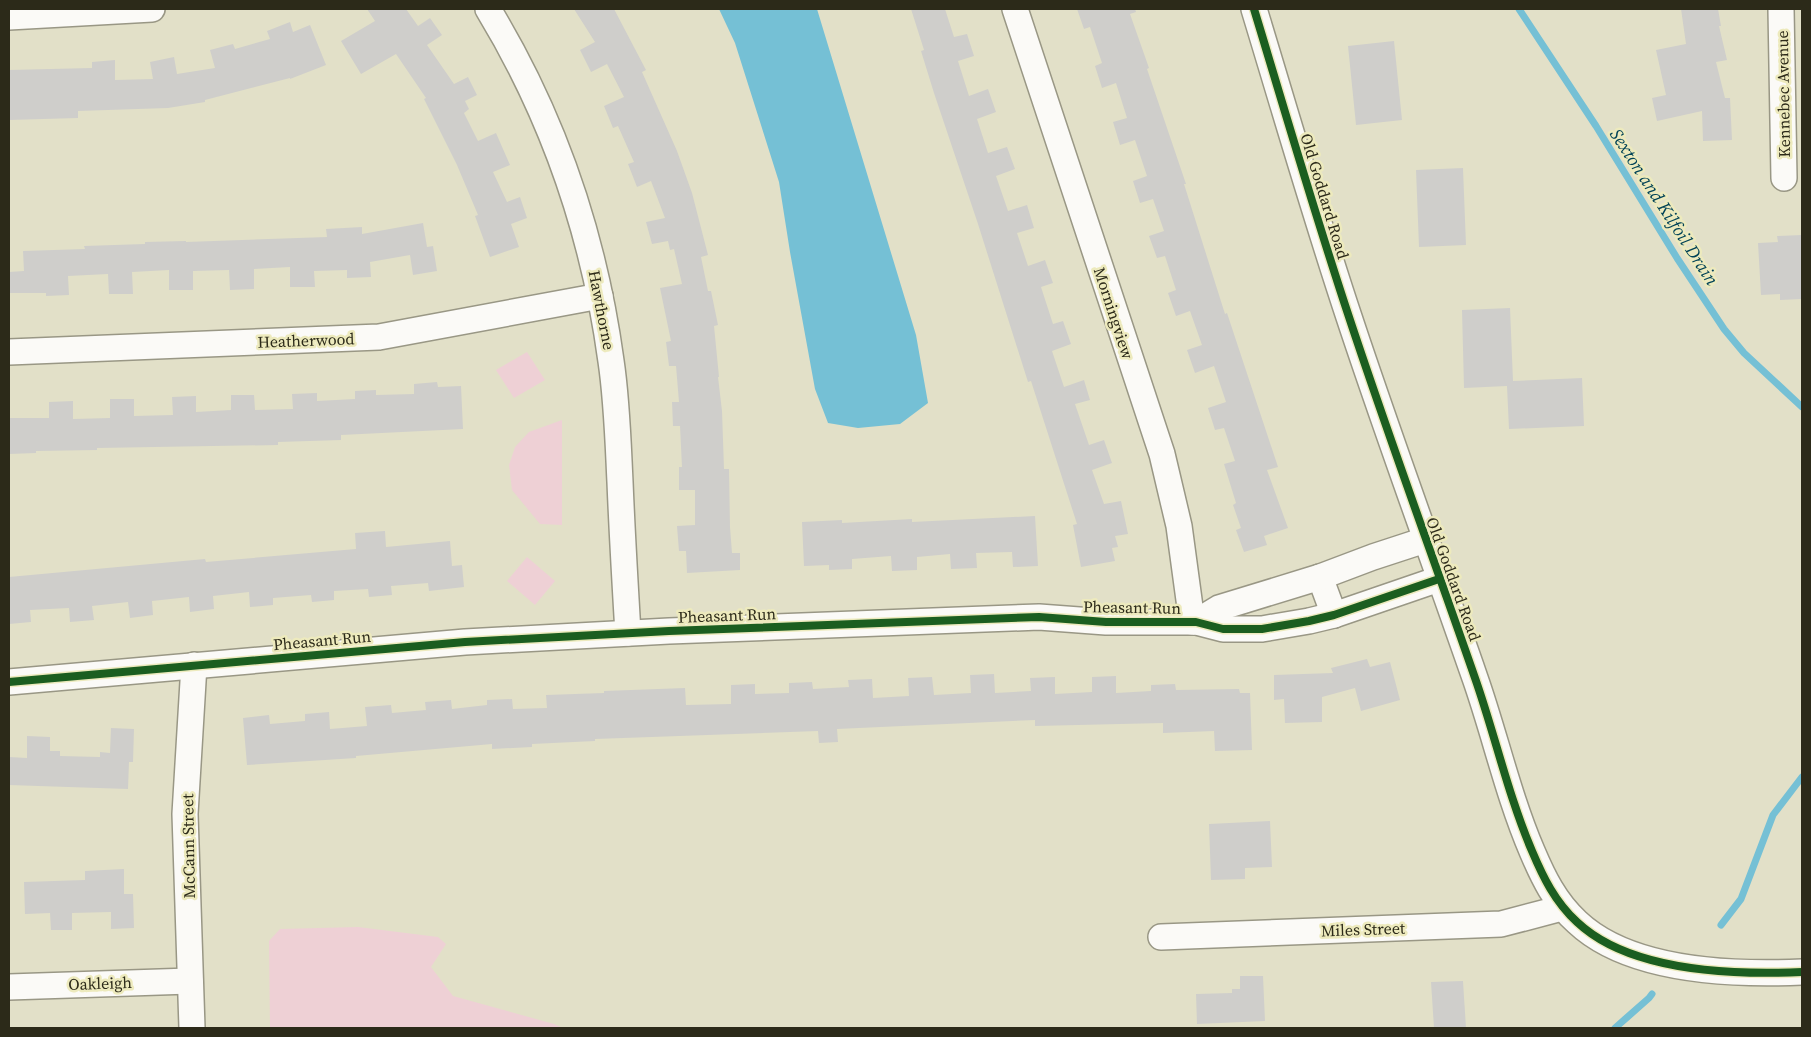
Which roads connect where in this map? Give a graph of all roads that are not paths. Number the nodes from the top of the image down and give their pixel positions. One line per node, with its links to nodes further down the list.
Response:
1 (152, 9): 6 (street)
2 (488, 9): 8 (street, Hawthorne)
3 (1015, 9): 14 (street, Morningview)
4 (1254, 9): 10 (street, Old Goddard Road)
5 (1781, 9): 7 (street, Kennebec Avenue)
6 (9, 17)
7 (1784, 178)
8 (600, 296): 9 (street, Heatherwood); 15 (street, Hawthorne)
9 (9, 352)
10 (1425, 540): 11 (street, Pheasant Run); 12 (street, Old Goddard Road)
11 (1320, 577): 13 (street); 14 (street, Pheasant Run)
12 (1439, 579): 13 (street, Pheasant Run); 18 (street, Old Goddard Road)
13 (1334, 615): 14 (street, Pheasant Run)
14 (1194, 622): 15 (street, Pheasant Run)
15 (628, 633): 16 (street, Pheasant Run)
16 (194, 665): 17 (street, Pheasant Run); 21 (street, McCann Street)
17 (9, 682)
18 (1562, 908): 19 (street, Miles Street); 20 (street, Old Goddard Road)
19 (1161, 937)
20 (1802, 972)
21 (190, 980): 22 (street, Oakleigh); 23 (street, McCann Street)
22 (9, 986)
23 (192, 1028)

